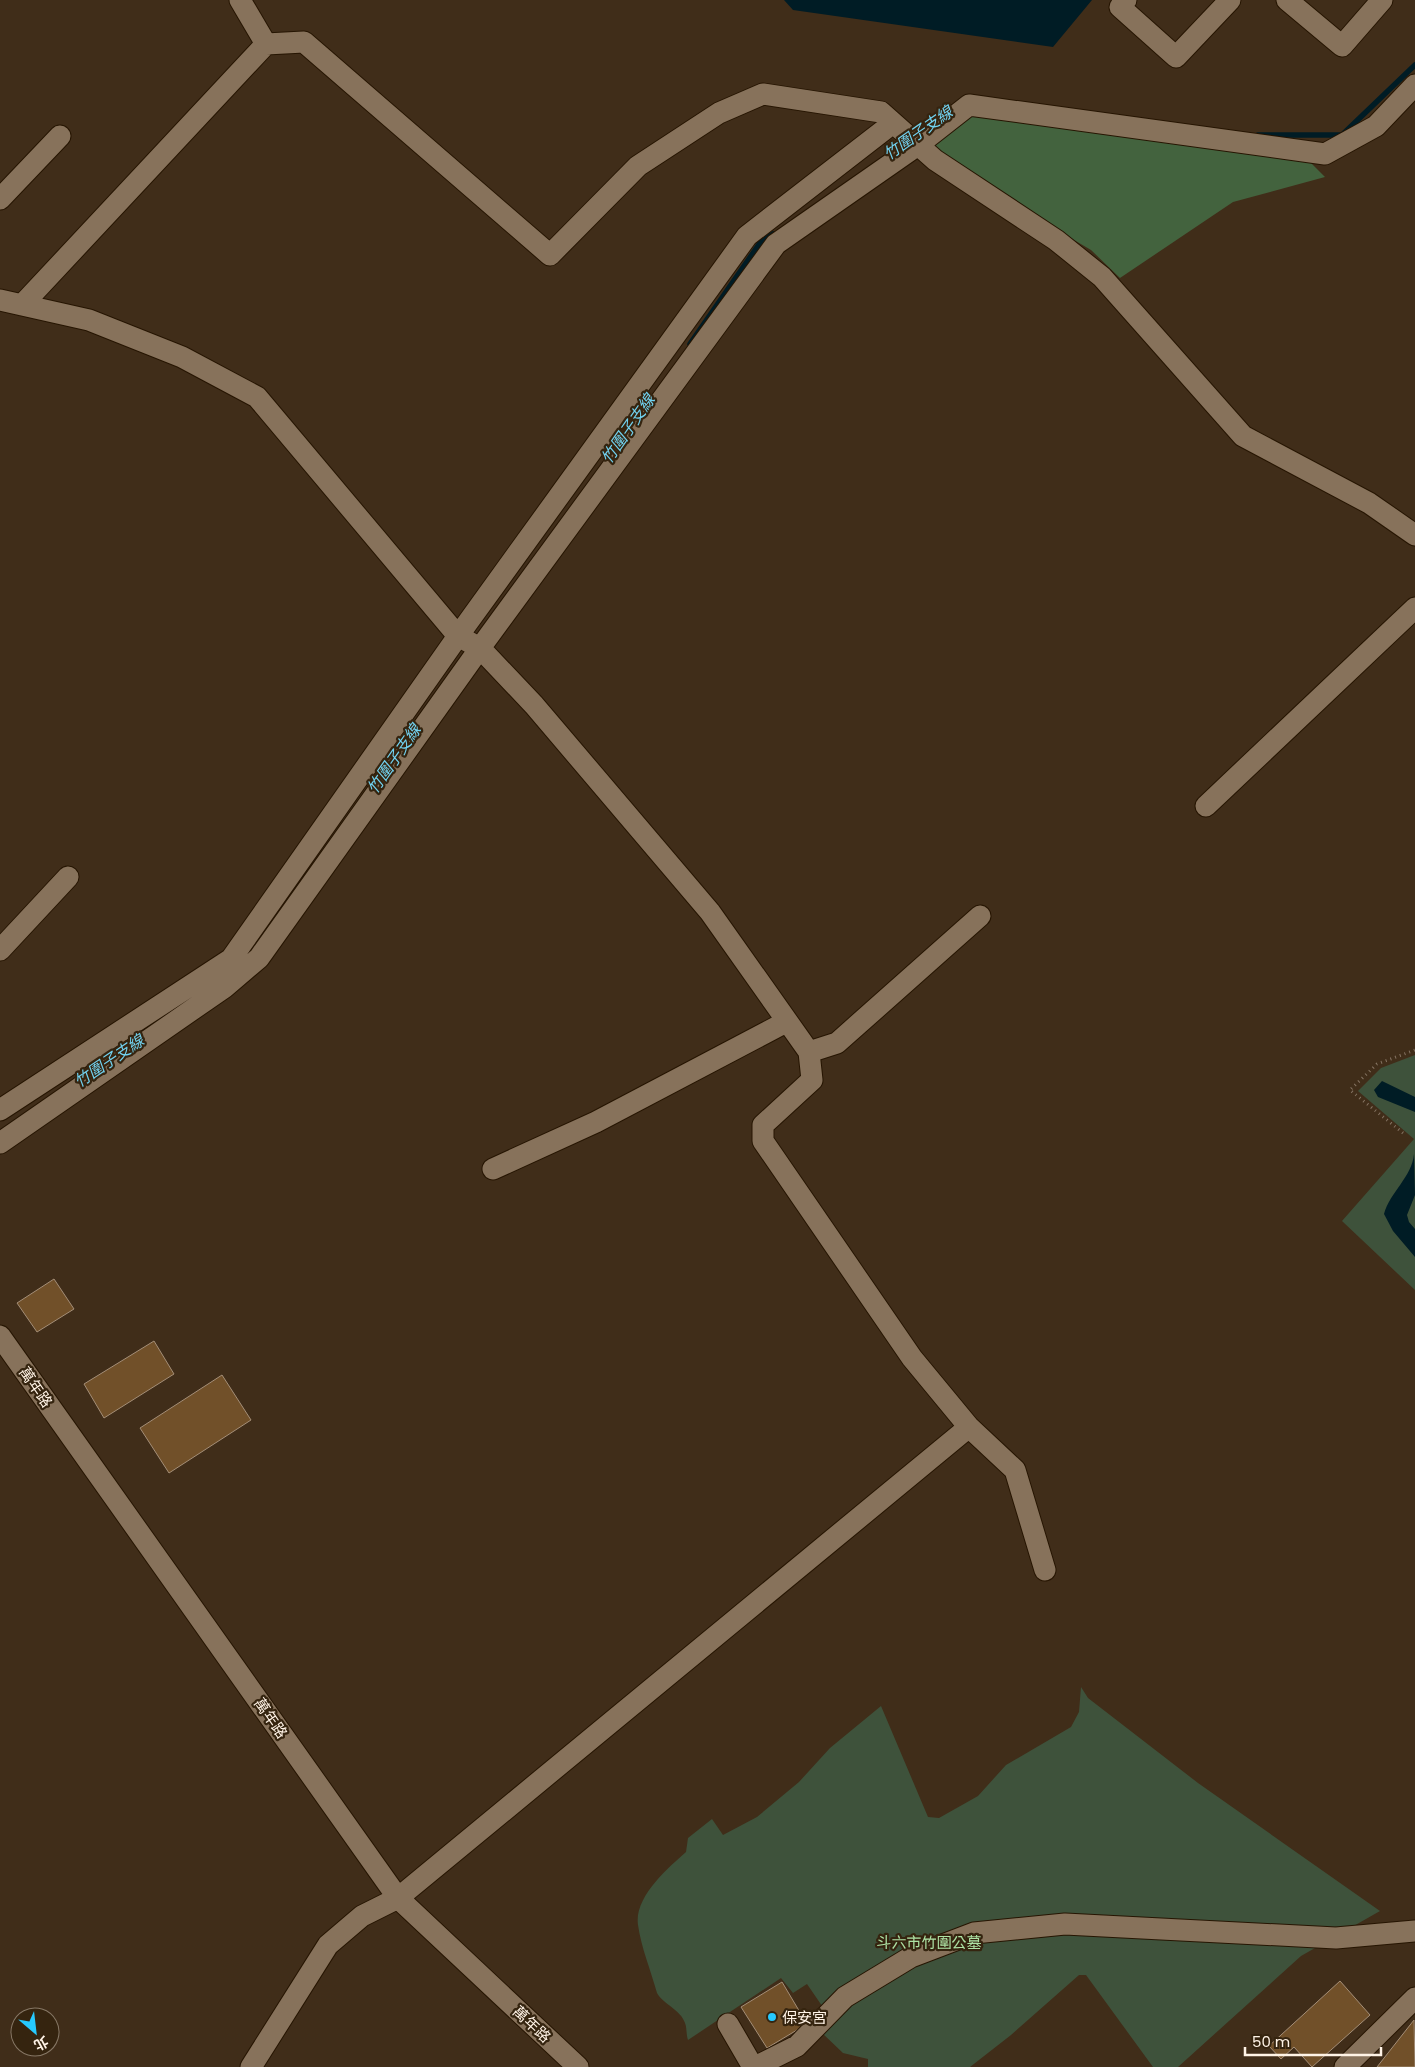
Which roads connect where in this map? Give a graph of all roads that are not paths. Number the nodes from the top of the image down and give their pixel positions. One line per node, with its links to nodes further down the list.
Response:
1 (240, 0): 6 (street)
2 (1126, 0): 3 (street)
3 (1230, 0)
4 (1287, 0): 5 (street)
5 (1382, 0)
6 (266, 44): 8 (street); 13 (street)
7 (1415, 85): 10 (street)
8 (893, 123): 10 (street); 16 (street)
9 (60, 136): 11 (street)
10 (918, 145): 14 (street); 17 (street)
11 (0, 199)
12 (0, 300): 13 (street)
13 (22, 305): 16 (street)
14 (1415, 535)
15 (1415, 608): 18 (street)
16 (458, 636): 17 (street); 24 (street)
17 (480, 648): 22 (street); 25 (street)
18 (1206, 806)
19 (68, 877): 21 (street)
20 (980, 916): 23 (street)
21 (0, 950)
22 (786, 1022): 23 (street); 26 (street)
23 (809, 1052): 28 (street)
24 (0, 1110)
25 (0, 1143)
26 (493, 1169)
27 (0, 1336): 30 (street, 萬年路)
28 (969, 1428): 29 (street); 30 (street)
29 (1045, 1570)
30 (398, 1898): 34 (street); 35 (street, 萬年路)
31 (1415, 1931): 36 (street)
32 (1415, 1998): 37 (street)
33 (728, 2024): 36 (street)
34 (251, 2067)
35 (578, 2067)
36 (754, 2067)
37 (1345, 2067)

